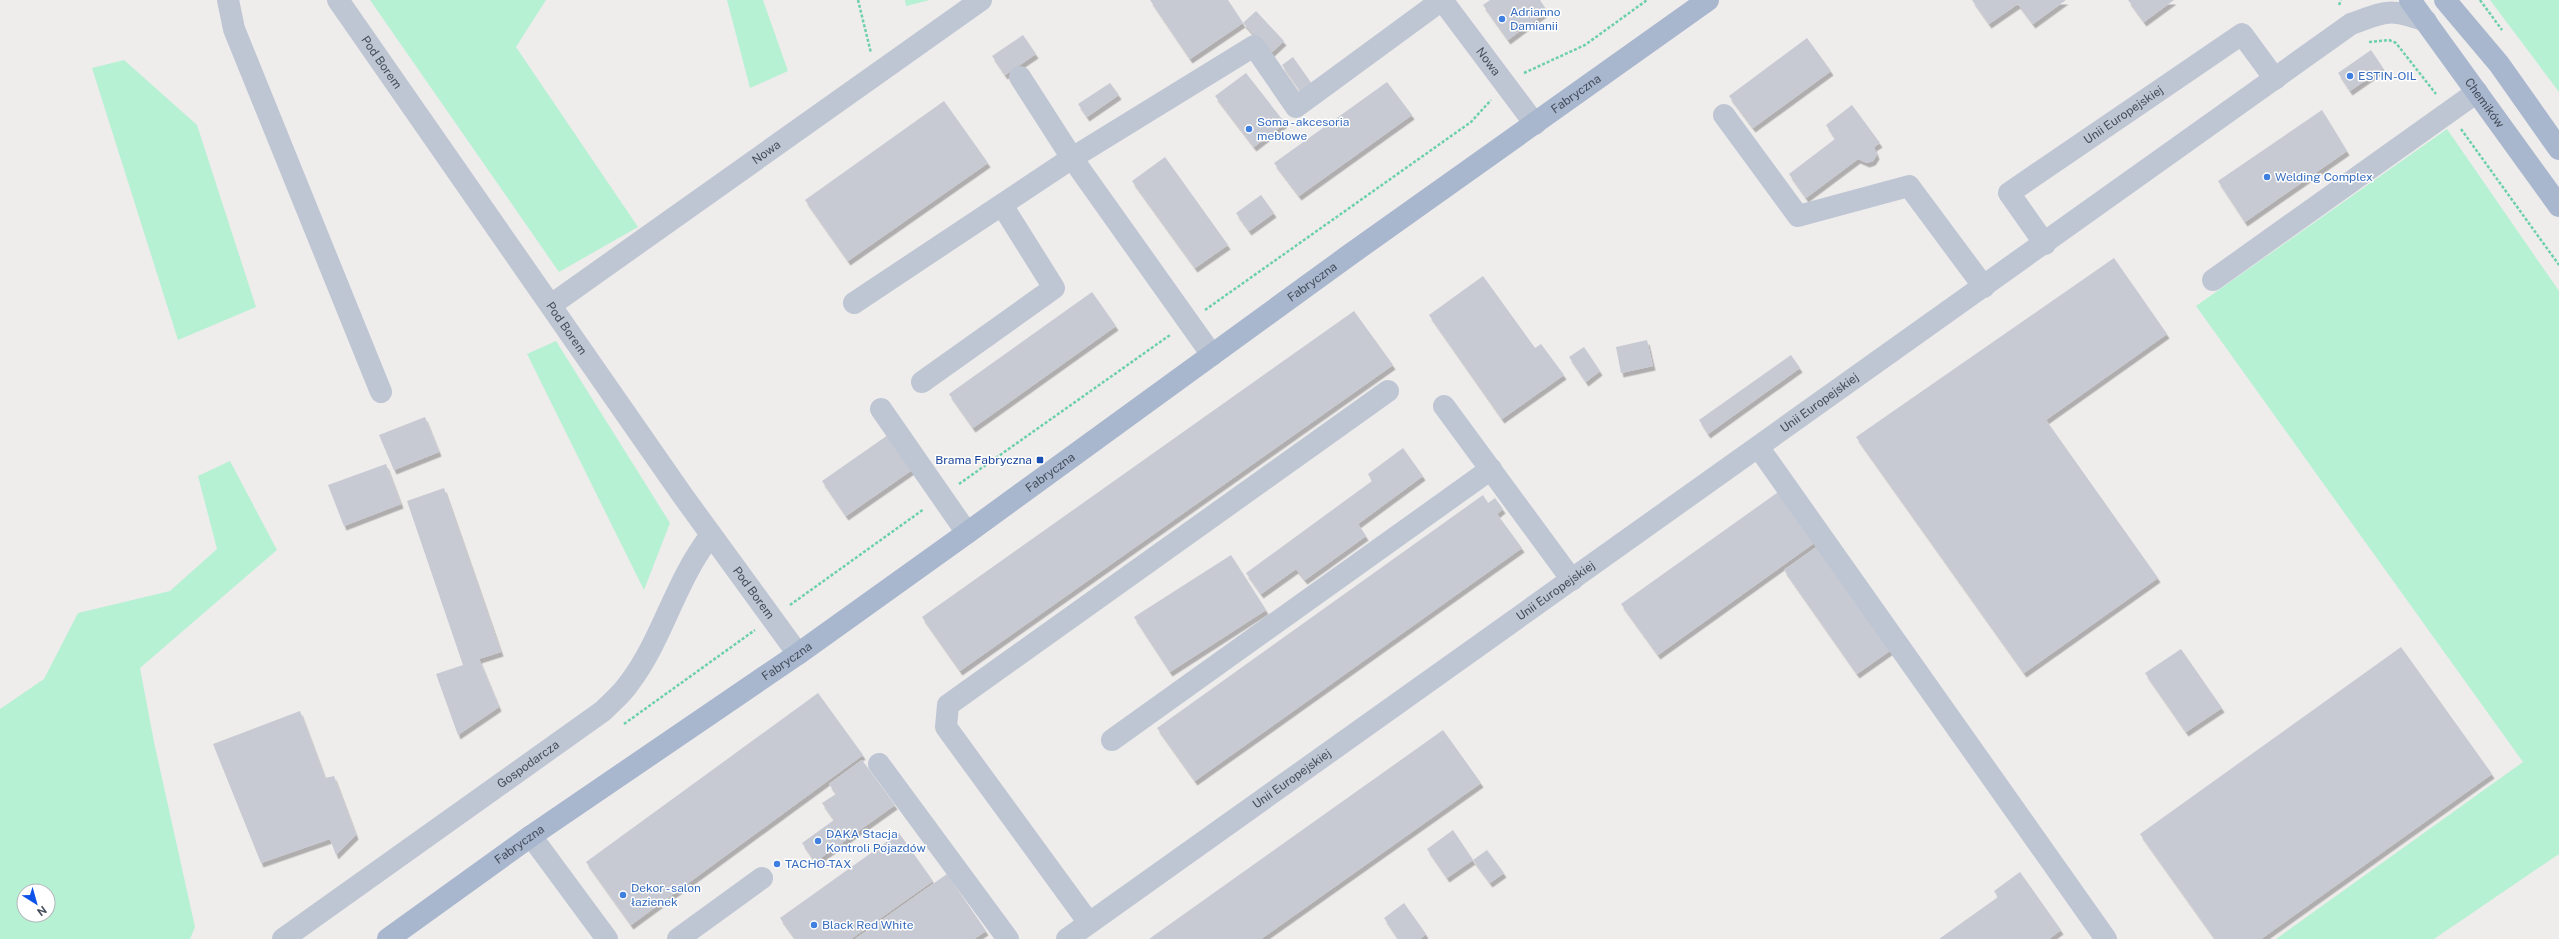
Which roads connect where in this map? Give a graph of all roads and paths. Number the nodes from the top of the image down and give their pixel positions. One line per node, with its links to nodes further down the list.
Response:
1 (228, 0): 35 (street)
2 (338, 0): 30 (street, Pod Borem)
3 (858, 0): 13 (path)
4 (981, 0): 13 (street, Nowa)
5 (1441, 0): 16 (street, Nowa); 22 (street)
6 (1647, 0): 16 (path)
7 (1708, 0): 20 (main road, Fabryczna)
8 (2369, 0): 12 (street, Unii Europejskiej)
9 (2410, 0): 11 (main road, Chemików)
10 (2445, 0): 21 (main road)
11 (2426, 22): 12 (street, Unii Europejskiej); 17 (main road, Chemików)
12 (2351, 24): 15 (street, Unii Europejskiej); 18 (path)
13 (876, 75): 30 (street, Nowa)
14 (1020, 77): 22 (street)
15 (2275, 79): 25 (street, Unii Europejskiej); 25 (street, Unii Europejskiej)
16 (1506, 84): 20 (street, Nowa); 31 (path)
17 (2477, 92): 18 (street); 24 (main road, Chemików)
18 (2449, 113): 26 (path); 27 (street)
19 (1724, 115): 28 (street)
20 (1535, 124): 32 (main road, Fabryczna)
21 (2559, 149)
22 (1072, 158): 23 (street); 31 (street)
23 (1002, 205): 29 (street); 33 (street)
24 (2559, 206)
25 (2045, 244): 28 (street, Unii Europejskiej)
26 (2559, 265)
27 (2213, 280)
28 (1984, 288): 38 (street, Unii Europejskiej)
29 (854, 303)
30 (551, 305): 42 (street, Pod Borem)
31 (1188, 322): 32 (street); 40 (path)
32 (1212, 356): 41 (main road, Fabryczna)
33 (922, 382)
34 (1388, 391): 50 (street)
35 (381, 392)
36 (1444, 406): 39 (street)
37 (881, 409): 40 (street)
38 (1759, 448): 43 (street, Unii Europejskiej); 57 (street)
39 (1491, 469): 43 (street); 46 (street)
40 (941, 497): 41 (street); 44 (path)
41 (967, 533): 45 (main road, Fabryczna)
42 (711, 534): 44 (street, Pod Borem); 51 (street, Gospodarcza)
43 (1572, 580): 50 (street, Unii Europejskiej)
44 (771, 618): 45 (street, Pod Borem)
45 (798, 654): 48 (main road, Fabryczna)
46 (1112, 740)
47 (879, 764): 55 (street)
48 (531, 836): 52 (main road, Fabryczna); 53 (street)
49 (762, 878): 54 (street)
50 (1090, 923): 56 (street, Unii Europejskiej)
51 (283, 939)
52 (388, 939)
53 (607, 939)
54 (678, 939)
55 (1008, 939)
56 (1067, 939)
57 (2106, 939)

